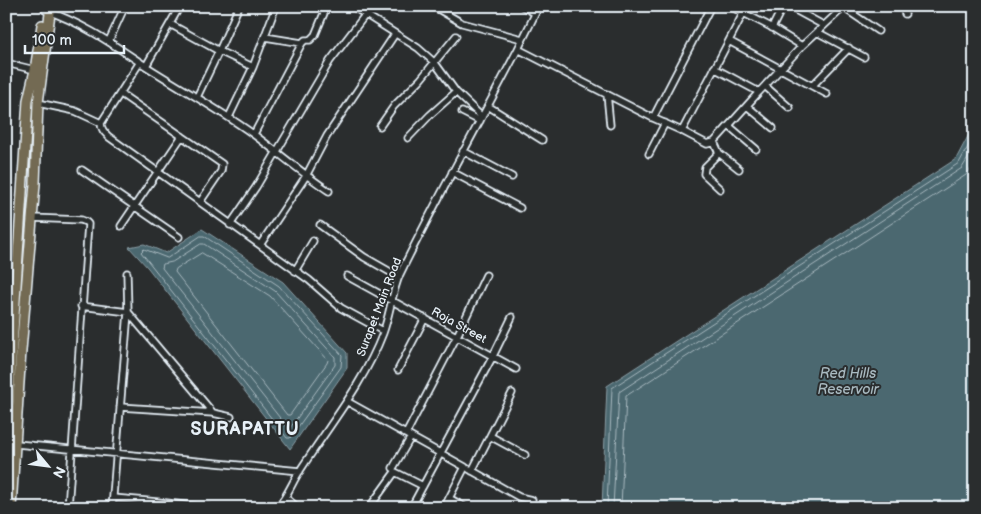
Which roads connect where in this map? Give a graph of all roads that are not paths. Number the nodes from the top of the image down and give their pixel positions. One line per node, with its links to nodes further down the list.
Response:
1 (124, 6): 32 (street)
2 (180, 6): 23 (street)
3 (238, 6): 38 (street)
4 (327, 6): 34 (street)
5 (352, 6): 22 (street)
6 (372, 6): 22 (street)
7 (433, 6): 31 (street)
8 (522, 6): 19 (street)
9 (539, 6): 19 (street, Surapet Main Road)
10 (711, 6): 61 (street)
11 (730, 6): 20 (street)
12 (748, 6): 20 (street)
13 (783, 6): 25 (street)
14 (788, 6): 24 (street)
15 (902, 6): 21 (street)
16 (844, 7): 24 (street); 27 (street)
17 (48, 9): 32 (street); 46 (main road); 55 (main road)
18 (274, 10): 30 (street)
19 (535, 13): 31 (street, Surapet Main Road)
20 (744, 13): 25 (street); 33 (street)
21 (905, 14)
22 (366, 15): 28 (street); 77 (street)
23 (170, 24): 38 (street); 42 (street)
24 (823, 25): 26 (street)
25 (772, 28): 35 (street)
26 (817, 32): 35 (street); 36 (street)
27 (878, 32)
28 (395, 34): 41 (street); 84 (street)
29 (456, 36): 41 (street)
30 (265, 37): 34 (street); 43 (street)
31 (522, 39): 37 (street, Surapet Main Road)
32 (109, 41): 42 (street)
33 (729, 41): 44 (street); 45 (street)
34 (302, 43): 70 (street)
35 (802, 46): 45 (street)
36 (849, 48): 39 (street); 48 (street)
37 (518, 49): 52 (street); 56 (street, Surapet Main Road)
38 (219, 51): 43 (street); 54 (street)
39 (864, 57)
40 (6, 63): 46 (street)
41 (435, 63): 49 (street); 66 (street)
42 (143, 64): 51 (street); 54 (street)
43 (253, 67): 60 (street)
44 (714, 68): 50 (street); 69 (street)
45 (782, 69): 47 (street); 48 (street)
46 (35, 70): 109 (main road)
47 (765, 86): 50 (street); 58 (street)
48 (812, 86): 53 (street)
49 (456, 92): 62 (street); 72 (street)
50 (759, 92): 57 (street)
51 (121, 94): 63 (street); 71 (street)
52 (607, 94): 61 (street); 65 (street)
53 (827, 94)
54 (196, 97): 60 (street)
55 (38, 103): 63 (street); 91 (main road)
56 (488, 106): 62 (street, Surapet Main Road); 73 (street)
57 (747, 106): 67 (street); 68 (street)
58 (790, 108)
59 (462, 112): 62 (street)
60 (229, 118): 70 (street)
61 (653, 118): 64 (street)
62 (481, 119): 76 (street, Surapet Main Road)
63 (102, 123): 82 (street)
64 (665, 124): 69 (street); 79 (street)
65 (610, 125)
66 (380, 126)
67 (729, 126): 74 (street); 75 (street)
68 (773, 128)
69 (682, 131): 74 (street)
70 (254, 134): 77 (street)
71 (182, 136): 82 (street); 88 (street)
72 (408, 138)
73 (542, 140)
74 (714, 142): 78 (street)
75 (756, 149)
76 (463, 151): 83 (street, Surapet Main Road); 85 (street)
77 (275, 152): 84 (street); 92 (street)
78 (719, 153): 80 (street); 86 (street)
79 (649, 154)
80 (739, 169)
81 (82, 170): 89 (street)
82 (158, 172): 88 (street); 89 (street)
83 (452, 172): 90 (street); 102 (street, Surapet Main Road)
84 (306, 176): 87 (street); 97 (street)
85 (512, 177)
86 (720, 189)
87 (329, 191)
88 (200, 202): 92 (street)
89 (134, 205): 94 (street); 95 (street)
90 (520, 208)
91 (31, 218): 104 (street); 109 (main road)
92 (230, 225): 97 (street)
93 (320, 225): 102 (street)
94 (121, 226)
95 (179, 237)
96 (313, 240): 98 (street)
97 (260, 245): 98 (street)
98 (295, 271): 108 (street)
99 (127, 273): 105 (street)
100 (486, 275): 110 (street)
101 (347, 276): 103 (street, Roja Street)
102 (399, 277): 103 (street, Surapet Main Road)
103 (392, 300): 107 (street, Roja Street); 108 (street, Surapet Main Road)
104 (81, 306): 105 (street); 122 (street)
105 (128, 312): 116 (street); 117 (street)
106 (512, 317): 111 (street)
107 (425, 318): 110 (street, Roja Street); 113 (street)
108 (383, 332): 115 (street, Surapet Main Road)
109 (14, 333): 121 (main road)
110 (457, 336): 111 (street, Roja Street); 119 (street)
111 (493, 356): 112 (street, Roja Street); 123 (street)
112 (516, 368)
113 (398, 370)
114 (512, 393): 120 (street)
115 (348, 402): 119 (street); 128 (street, Surapet Main Road)
116 (120, 407): 117 (street); 124 (street)
117 (213, 413): 118 (street)
118 (231, 417)
119 (408, 435): 123 (street); 127 (street)
120 (490, 436): 125 (street); 129 (street)
121 (9, 443): 122 (street); 136 (main road)
122 (72, 450): 124 (street); 137 (street)
123 (441, 453): 126 (street); 130 (street)
124 (116, 454): 128 (street); 131 (street)
125 (525, 455)
126 (465, 467): 129 (street); 133 (street)
127 (393, 468)
128 (300, 471): 132 (street, Surapet Main Road)
129 (472, 471): 134 (street)
130 (423, 486): 142 (street); 143 (street)
131 (113, 498): 135 (street); 138 (street)
132 (286, 498): 140 (street, Surapet Main Road); 141 (street)
133 (449, 498): 144 (street); 145 (street)
134 (532, 500)
135 (158, 505): 139 (street)
136 (11, 508)
137 (68, 508)
138 (112, 508)
139 (209, 508)
140 (277, 508)
141 (298, 508)
142 (369, 508)
143 (411, 508)
144 (444, 508)
145 (466, 508)

